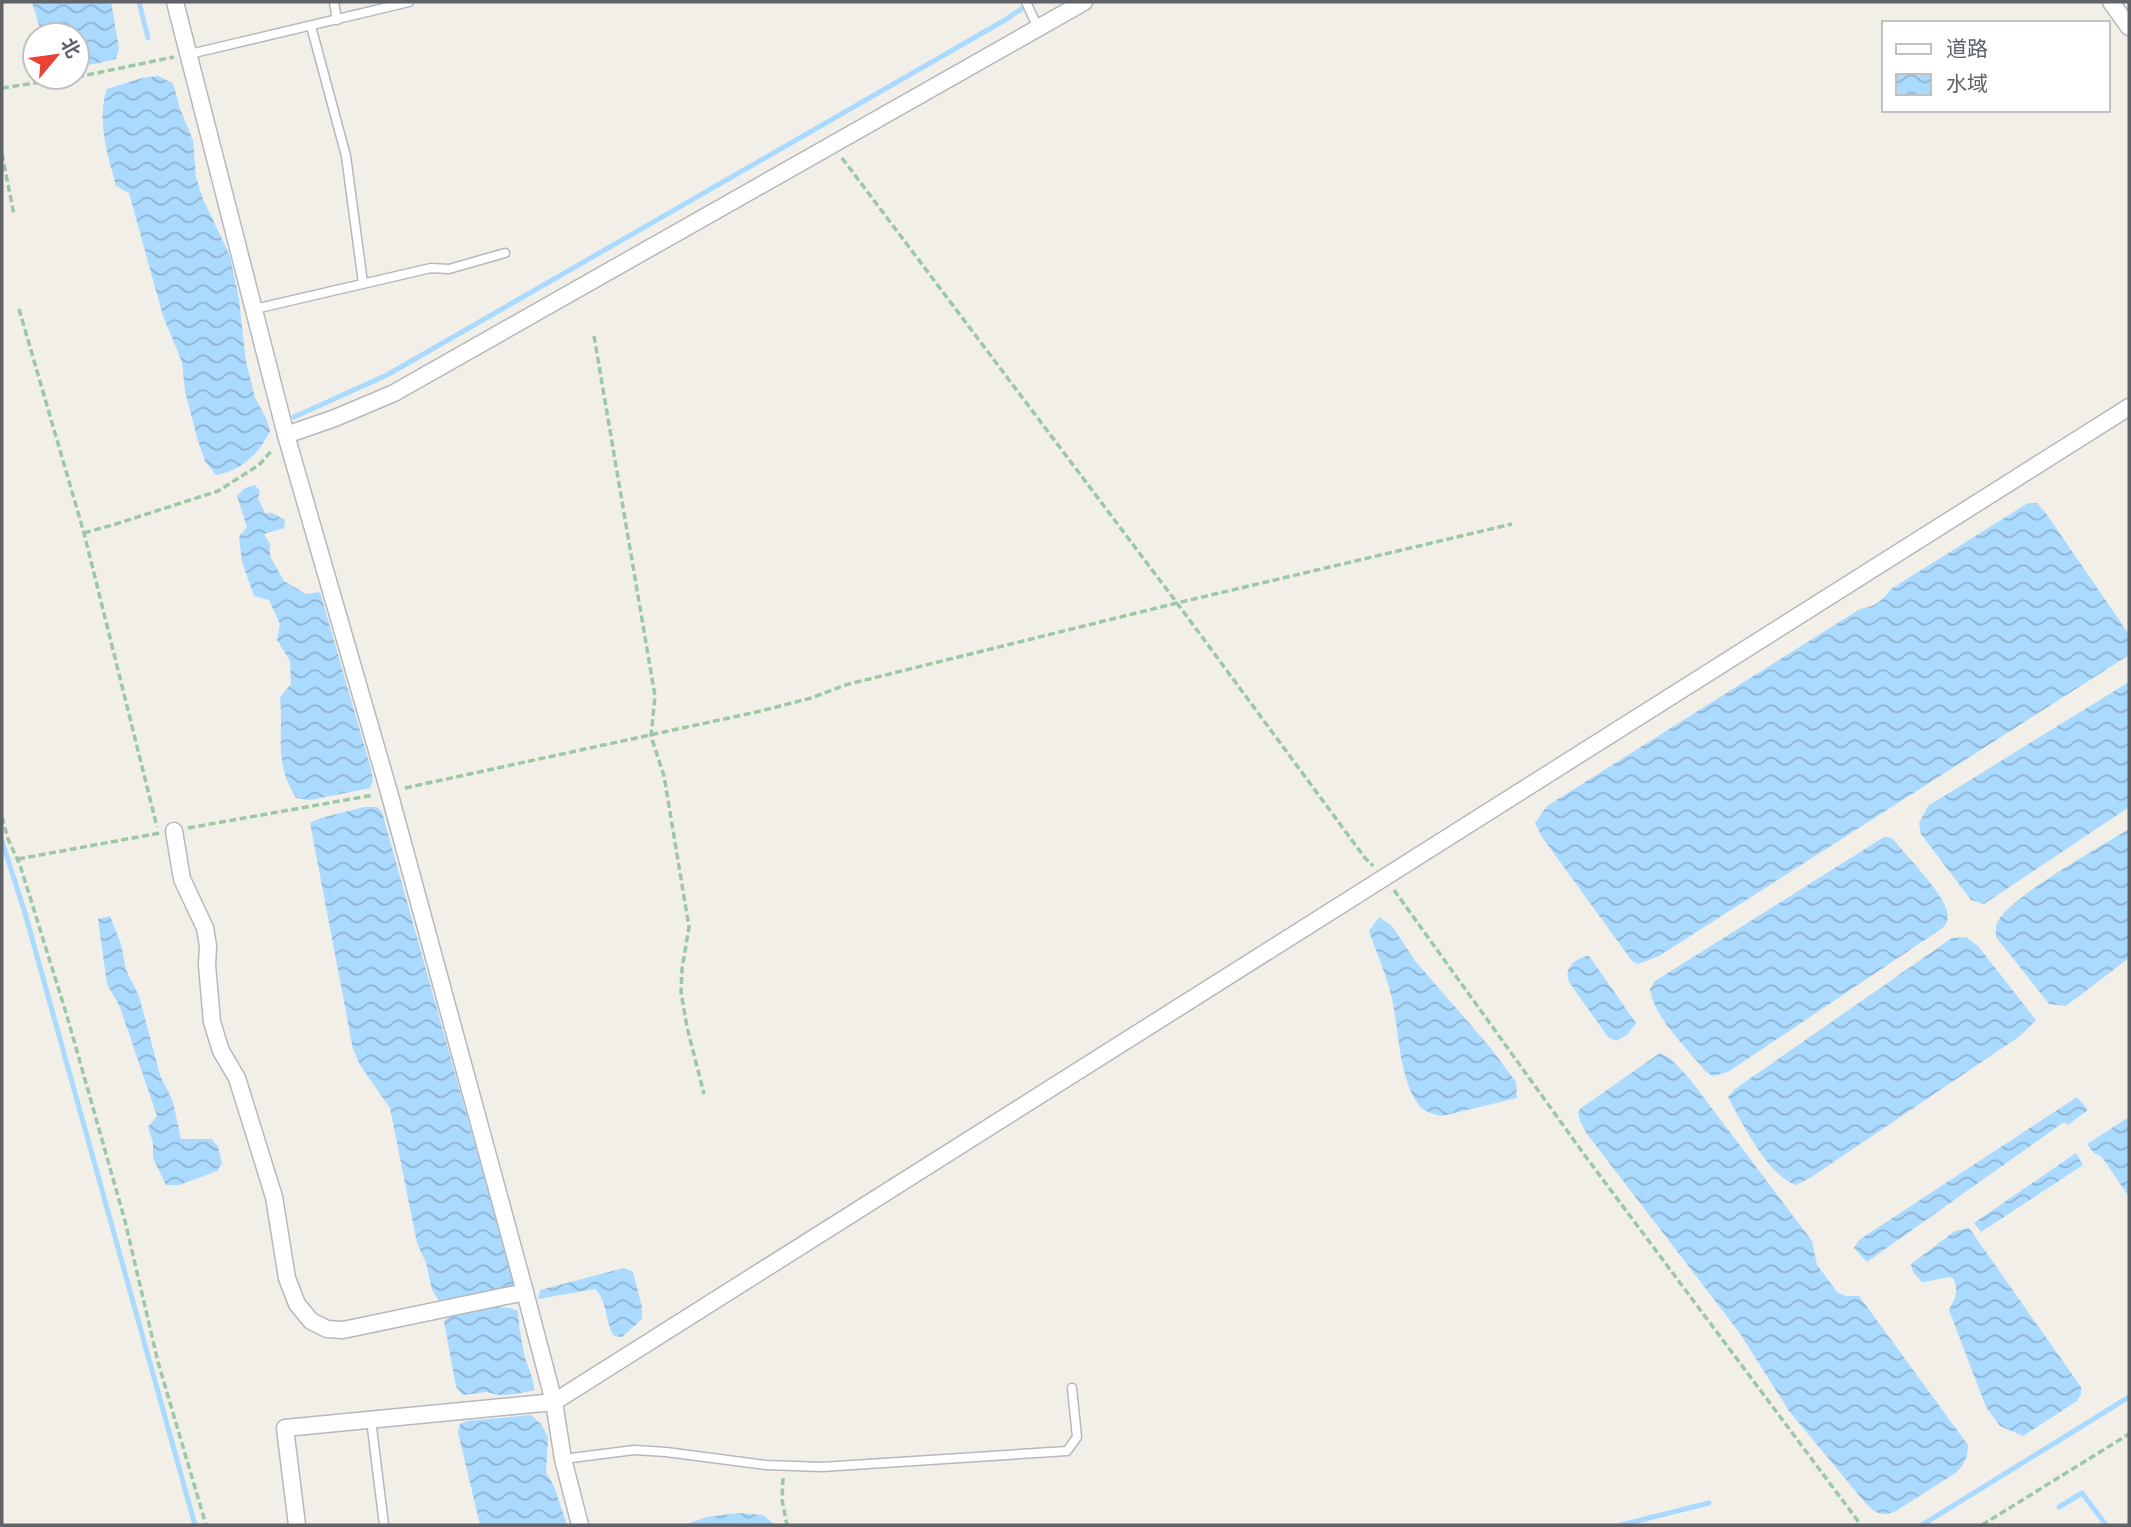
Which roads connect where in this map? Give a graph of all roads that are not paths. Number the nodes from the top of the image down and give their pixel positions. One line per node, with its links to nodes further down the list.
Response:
1 (175, 2): 11 (street)
2 (334, 2): 7 (lane)
3 (409, 2): 7 (lane)
4 (1026, 2): 8 (lane)
5 (1084, 2): 8 (street)
6 (2111, 2): 10 (street)
7 (337, 20): 9 (lane)
8 (1035, 20): 16 (street)
9 (311, 26): 11 (lane); 13 (lane)
10 (2129, 27)
11 (190, 54): 14 (street)
12 (505, 253): 13 (lane)
13 (363, 283): 14 (lane)
14 (255, 309): 16 (street)
15 (2129, 407): 20 (street)
16 (286, 435): 18 (street)
17 (166, 832): 18 (street)
18 (525, 1292): 20 (street)
19 (1072, 1388): 22 (lane)
20 (554, 1402): 21 (street); 22 (street)
21 (371, 1420): 23 (street); 24 (lane)
22 (563, 1459): 25 (street)
23 (297, 1525)
24 (384, 1525)
25 (580, 1525)

